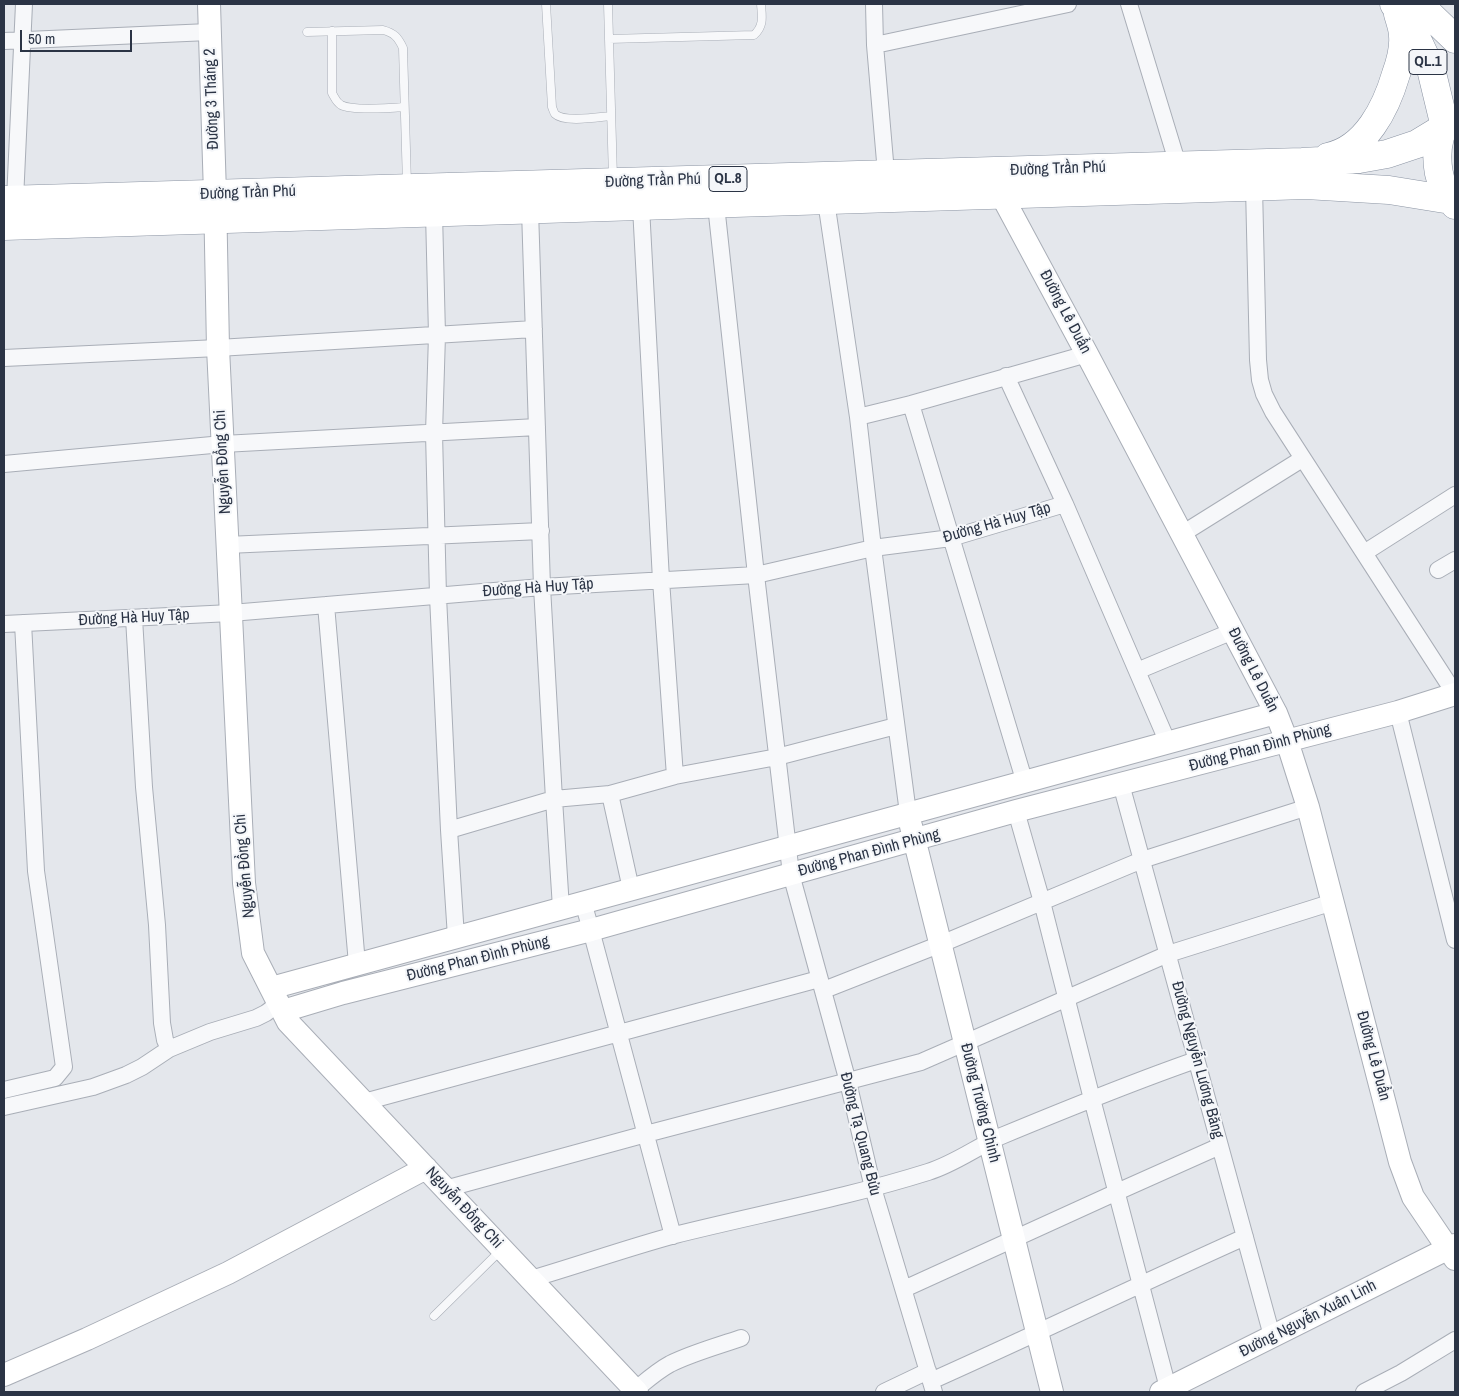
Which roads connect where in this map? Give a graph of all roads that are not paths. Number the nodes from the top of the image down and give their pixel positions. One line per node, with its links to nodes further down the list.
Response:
1 (24, 4): 16 (street)
2 (209, 4): 11 (street, Đường 3 Tháng 2)
3 (546, 4): 20 (lane)
4 (608, 4): 13 (lane)
5 (761, 4): 13 (lane)
6 (874, 4): 17 (street)
7 (1068, 4): 17 (street)
8 (1129, 4): 23 (street)
9 (1404, 5): 14 (highway, QL.1); 21 (highway, QL.1); 22 (highway)
10 (332, 31): 12 (lane); 19 (lane); 19 (lane)
11 (209, 32): 16 (street); 33 (street, Đường 3 Tháng 2)
12 (307, 32)
13 (609, 39): 20 (lane)
14 (1455, 39)
15 (4, 42): 16 (street)
16 (22, 42): 18 (street)
17 (875, 45): 24 (street)
18 (12, 90): 29 (street)
19 (404, 107): 27 (lane)
20 (611, 116): 25 (lane)
21 (1450, 119): 22 (highway, Đường Trần Phú / QL.8); 31 (highway)
22 (1302, 162): 23 (highway, Đường Trần Phú / QL.8)
23 (1178, 165): 24 (highway, Đường Trần Phú / QL.8)
24 (886, 174): 25 (highway, Đường Trần Phú / QL.8)
25 (613, 182): 27 (highway, Đường Trần Phú / QL.8)
26 (1254, 187): 28 (highway, Đường Trần Phú / QL.8); 31 (highway, Đường Trần Phú / QL.8); 49 (street)
27 (407, 188): 33 (highway, Đường Trần Phú / QL.8)
28 (1002, 196): 30 (highway, Đường Trần Phú / QL.8); 41 (street, Đường Lê Duẩn)
29 (9, 200): 33 (highway, Đường Trần Phú / QL.8)
30 (826, 201): 32 (highway, Đường Trần Phú / QL.8); 45 (street)
31 (1453, 203)
32 (716, 204): 34 (highway, Đường Trần Phú / QL.8); 62 (street, Đường Tạ Quang Bửu)
33 (215, 207): 36 (highway, Đường Trần Phú / QL.8); 37 (highway, Đường Trần Phú / QL.8); 40 (street, Nguyễn Đổng Chi)
34 (641, 207): 35 (highway, Đường Trần Phú / QL.8); 63 (street)
35 (530, 210): 36 (highway, Đường Trần Phú / QL.8); 38 (street)
36 (434, 213): 39 (street)
37 (4, 226)
38 (534, 329): 39 (street); 46 (street)
39 (437, 335): 40 (street); 47 (street)
40 (218, 348): 42 (street); 48 (street, Nguyễn Đổng Chi)
41 (1087, 354): 43 (street); 54 (street, Đường Lê Duẩn)
42 (4, 358)
43 (1006, 376): 44 (street); 52 (street)
44 (911, 404): 45 (street); 56 (street)
45 (858, 417): 58 (street)
46 (538, 427): 47 (street); 53 (street)
47 (434, 432): 48 (street); 55 (street)
48 (222, 444): 50 (street); 57 (street, Nguyễn Đổng Chi)
49 (1302, 459): 54 (street); 59 (street)
50 (4, 464)
51 (1455, 496): 59 (street)
52 (1065, 504): 56 (street, Đường Hà Huy Tập); 72 (street)
53 (541, 531): 55 (street); 64 (street)
54 (1182, 534): 71 (street, Đường Lê Duẩn)
55 (436, 536): 57 (street); 65 (street)
56 (951, 538): 58 (street, Đường Hà Huy Tập); 81 (street)
57 (227, 545): 67 (street, Nguyễn Đổng Chi)
58 (873, 548): 62 (street, Đường Hà Huy Tập); 76 (street)
59 (1364, 553): 73 (street)
60 (1455, 560): 61 (street)
61 (1438, 570)
62 (756, 575): 63 (street, Đường Hà Huy Tập); 79 (street, Đường Tạ Quang Bửu)
63 (661, 580): 64 (street, Đường Hà Huy Tập); 80 (street)
64 (542, 587): 65 (street, Đường Hà Huy Tập); 84 (street)
65 (438, 596): 66 (street, Đường Hà Huy Tập); 88 (street)
66 (326, 605): 67 (street, Đường Hà Huy Tập); 102 (street)
67 (231, 613): 68 (street, Đường Hà Huy Tập); 105 (street, Nguyễn Đổng Chi)
68 (134, 618): 69 (street, Đường Hà Huy Tập); 108 (street)
69 (23, 623): 70 (street, Đường Hà Huy Tập); 111 (street)
70 (4, 624)
71 (1232, 630): 72 (street); 75 (street, Đường Lê Duẩn)
72 (1136, 671): 78 (street)
73 (1455, 694): 74 (street, Đường Phan Đình Phùng)
74 (1398, 712): 77 (street, Đường Phan Đình Phùng); 99 (street)
75 (1276, 713): 77 (street, Đường Lê Duẩn); 78 (street, Đường Phan Đình Phùng)
76 (896, 726): 79 (street); 87 (street)
77 (1287, 741): 82 (street, Đường Phan Đình Phùng); 85 (street, Đường Lê Duẩn)
78 (1168, 743): 81 (street, Đường Phan Đình Phùng)
79 (777, 757): 80 (street); 90 (street, Đường Tạ Quang Bửu)
80 (676, 776): 83 (street)
81 (1025, 783): 87 (street, Đường Phan Đình Phùng)
82 (1121, 784): 86 (street, Đường Phan Đình Phùng); 91 (street, Đường Nguyễn Lương Băng)
83 (610, 794): 84 (street); 93 (street)
84 (554, 799): 88 (street); 96 (street)
85 (1308, 807): 91 (street); 95 (street, Đường Lê Duẩn)
86 (1016, 812): 89 (street, Đường Phan Đình Phùng); 94 (street)
87 (908, 814): 89 (street, Đường Trường Chinh); 90 (street, Đường Phan Đình Phùng)
88 (449, 830): 98 (street)
89 (915, 840): 92 (street, Đường Phan Đình Phùng); 100 (street, Đường Trường Chinh)
90 (788, 846): 92 (street, Đường Tạ Quang Bửu); 93 (street, Đường Phan Đình Phùng)
91 (1142, 860): 94 (street); 101 (street, Đường Nguyễn Lương Băng)
92 (791, 874): 97 (street, Đường Phan Đình Phùng); 103 (street, Đường Tạ Quang Bửu)
93 (631, 889): 96 (street, Đường Phan Đình Phùng)
94 (1042, 902): 100 (street); 104 (street)
95 (1333, 902): 101 (street); 126 (street, Đường Lê Duẩn)
96 (572, 905): 97 (street); 98 (street, Đường Phan Đình Phùng)
97 (591, 930): 105 (street, Đường Phan Đình Phùng); 106 (street)
98 (456, 937): 102 (street, Đường Phan Đình Phùng)
99 (1455, 940)
100 (941, 944): 103 (street); 107 (street, Đường Trường Chinh)
101 (1168, 954): 104 (street); 109 (street, Đường Nguyễn Lương Băng)
102 (357, 964): 105 (street, Đường Phan Đình Phùng)
103 (821, 985): 106 (street); 110 (street, Đường Tạ Quang Bửu)
104 (1067, 998): 107 (street); 112 (street)
105 (278, 1001): 108 (street); 113 (street, Nguyễn Đổng Chi)
106 (619, 1034): 113 (street); 115 (street)
107 (965, 1042): 110 (street); 116 (street, Đường Trường Chinh)
108 (169, 1049): 114 (street)
109 (1196, 1060): 112 (street); 117 (street, Đường Nguyễn Lương Băng)
110 (848, 1082): 115 (street); 119 (street, Đường Tạ Quang Bửu)
111 (4, 1090)
112 (1092, 1099): 116 (street); 121 (street)
113 (364, 1102): 118 (street, Nguyễn Đổng Chi)
114 (4, 1107)
115 (646, 1134): 120 (street); 122 (street)
116 (990, 1141): 119 (street); 124 (street, Đường Trường Chinh)
117 (1220, 1146): 121 (street); 123 (street, Đường Nguyễn Lương Băng)
118 (426, 1168): 120 (street, Nguyễn Đổng Chi); 135 (street)
119 (873, 1188): 122 (street); 129 (street, Đường Tạ Quang Bửu)
120 (445, 1189): 125 (street, Nguyễn Đổng Chi)
121 (1117, 1192): 124 (street); 128 (street)
122 (673, 1236): 127 (street)
123 (1245, 1237): 128 (street); 132 (street, Đường Nguyễn Lương Băng)
124 (1014, 1240): 129 (street); 131 (street, Đường Trường Chinh)
125 (502, 1249): 127 (street, Nguyễn Đổng Chi); 130 (lane)
126 (1453, 1251): 132 (street, Đường Nguyễn Xuân Linh)
127 (531, 1279): 138 (street, Nguyễn Đổng Chi)
128 (1141, 1283): 131 (street); 137 (street)
129 (904, 1289): 136 (street, Đường Tạ Quang Bửu)
130 (434, 1316)
131 (1038, 1333): 136 (street); 140 (street, Đường Trường Chinh)
132 (1272, 1336): 137 (street, Đường Nguyễn Xuân Linh)
133 (741, 1338): 138 (street)
134 (1455, 1340): 141 (street)
135 (4, 1375)
136 (931, 1381): 139 (street)
137 (1164, 1390)
138 (636, 1391)
139 (884, 1392)
140 (1052, 1392)
141 (1364, 1392)

